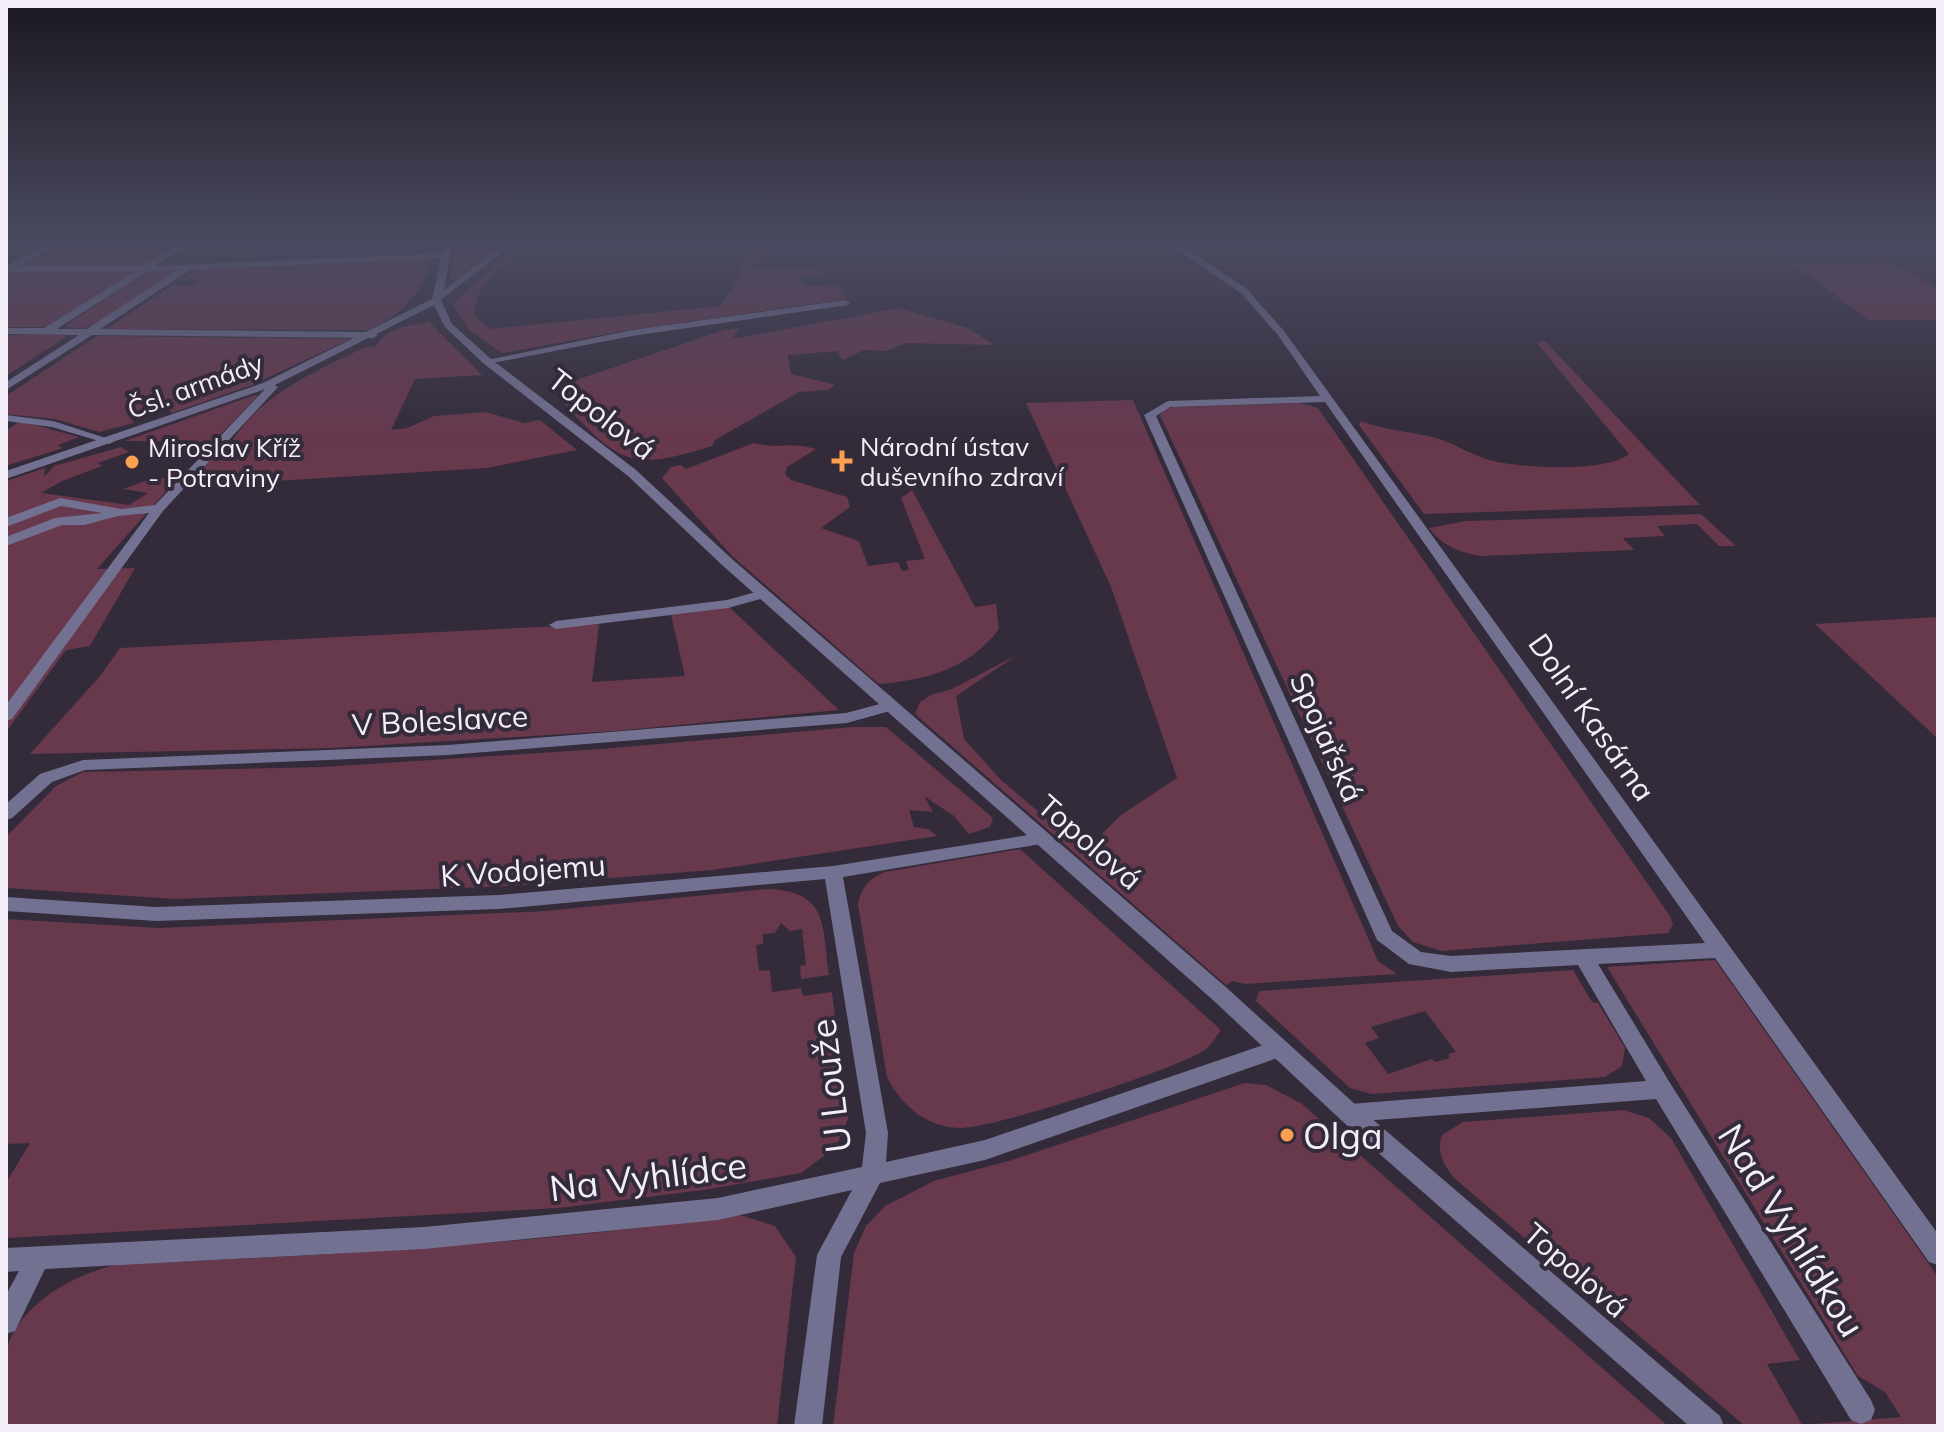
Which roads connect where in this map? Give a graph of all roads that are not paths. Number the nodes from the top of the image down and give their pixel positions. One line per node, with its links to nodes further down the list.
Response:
1 (83, 309): 8 (street)
2 (128, 309): 9 (street)
3 (421, 309): 10 (street, Čsl. armády)
4 (441, 309): 11 (street, Topolová)
5 (804, 309): 11 (street)
6 (1260, 309): 14 (street, Dolní Kasárna)
7 (6, 331): 8 (street)
8 (45, 332): 9 (street)
9 (92, 333): 10 (street); 13 (street)
10 (373, 335): 12 (street, Čsl. armády)
11 (487, 361): 22 (street, Topolová)
12 (267, 385): 16 (street, Čsl. armády); 18 (street)
13 (6, 387)
14 (1328, 399): 32 (street, Dolní Kasárna); 33 (street, Spojařská)
15 (6, 418): 16 (street)
16 (109, 441): 17 (street, Čsl. armády)
17 (6, 475)
18 (159, 508): 19 (street); 24 (street)
19 (121, 513): 20 (street); 21 (street)
20 (6, 523)
21 (6, 542)
22 (763, 594): 23 (street); 26 (street, Topolová)
23 (556, 625)
24 (24, 691): 25 (street); 27 (street)
25 (6, 693)
26 (891, 706): 28 (street, V Boleslavce); 29 (street, Topolová)
27 (6, 716)
28 (6, 814)
29 (1041, 839): 30 (street, K Vodojemu); 34 (street, Topolová)
30 (833, 872): 31 (street, K Vodojemu); 37 (street, U Louže)
31 (6, 904)
32 (1720, 950): 33 (street, Spojařská); 38 (street, Dolní Kasárna)
33 (1584, 957): 35 (street, Nad Vyhlídkou)
34 (1278, 1049): 36 (street, Topolová); 37 (street, Na Vyhlídce)
35 (1662, 1089): 36 (street); 42 (street, Nad Vyhlídkou)
36 (1349, 1113): 44 (street, Topolová)
37 (873, 1174): 40 (street, Na Vyhlídce); 43 (street, U Louže)
38 (1938, 1254)
39 (6, 1260): 40 (street, Na Vyhlídce)
40 (37, 1260): 41 (street)
41 (6, 1322)
42 (1861, 1410)
43 (808, 1426)
44 (1710, 1426)

